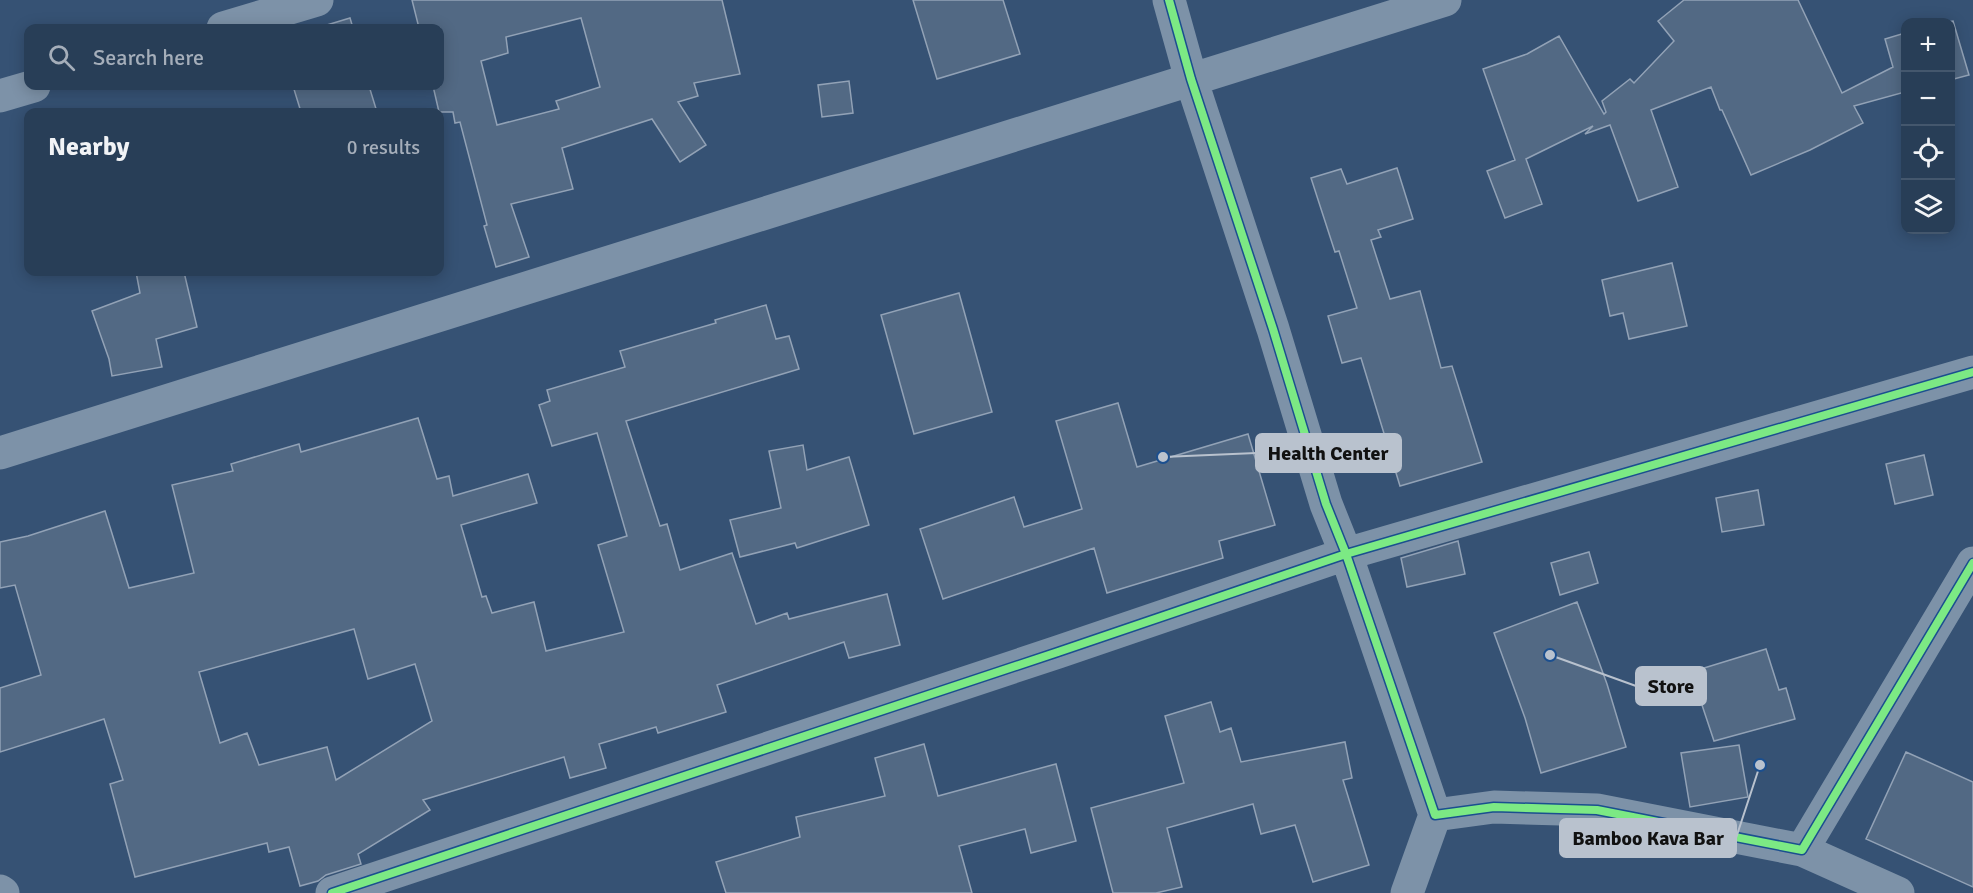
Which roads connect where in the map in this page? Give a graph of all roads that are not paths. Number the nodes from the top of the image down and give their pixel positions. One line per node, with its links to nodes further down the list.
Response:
1 (317, 0): 4 (street)
2 (1169, 0): 5 (street)
3 (1445, 0): 5 (street)
4 (236, 24)
5 (1191, 79): 9 (street); 10 (street)
6 (24, 89): 7 (street)
7 (0, 96)
8 (1973, 372): 10 (street)
9 (0, 453)
10 (1346, 554): 12 (street); 14 (street)
11 (1973, 563): 13 (street)
12 (1435, 815): 13 (street); 15 (street)
13 (1802, 850): 16 (street)
14 (332, 893)
15 (1407, 893)
16 (1898, 893)

